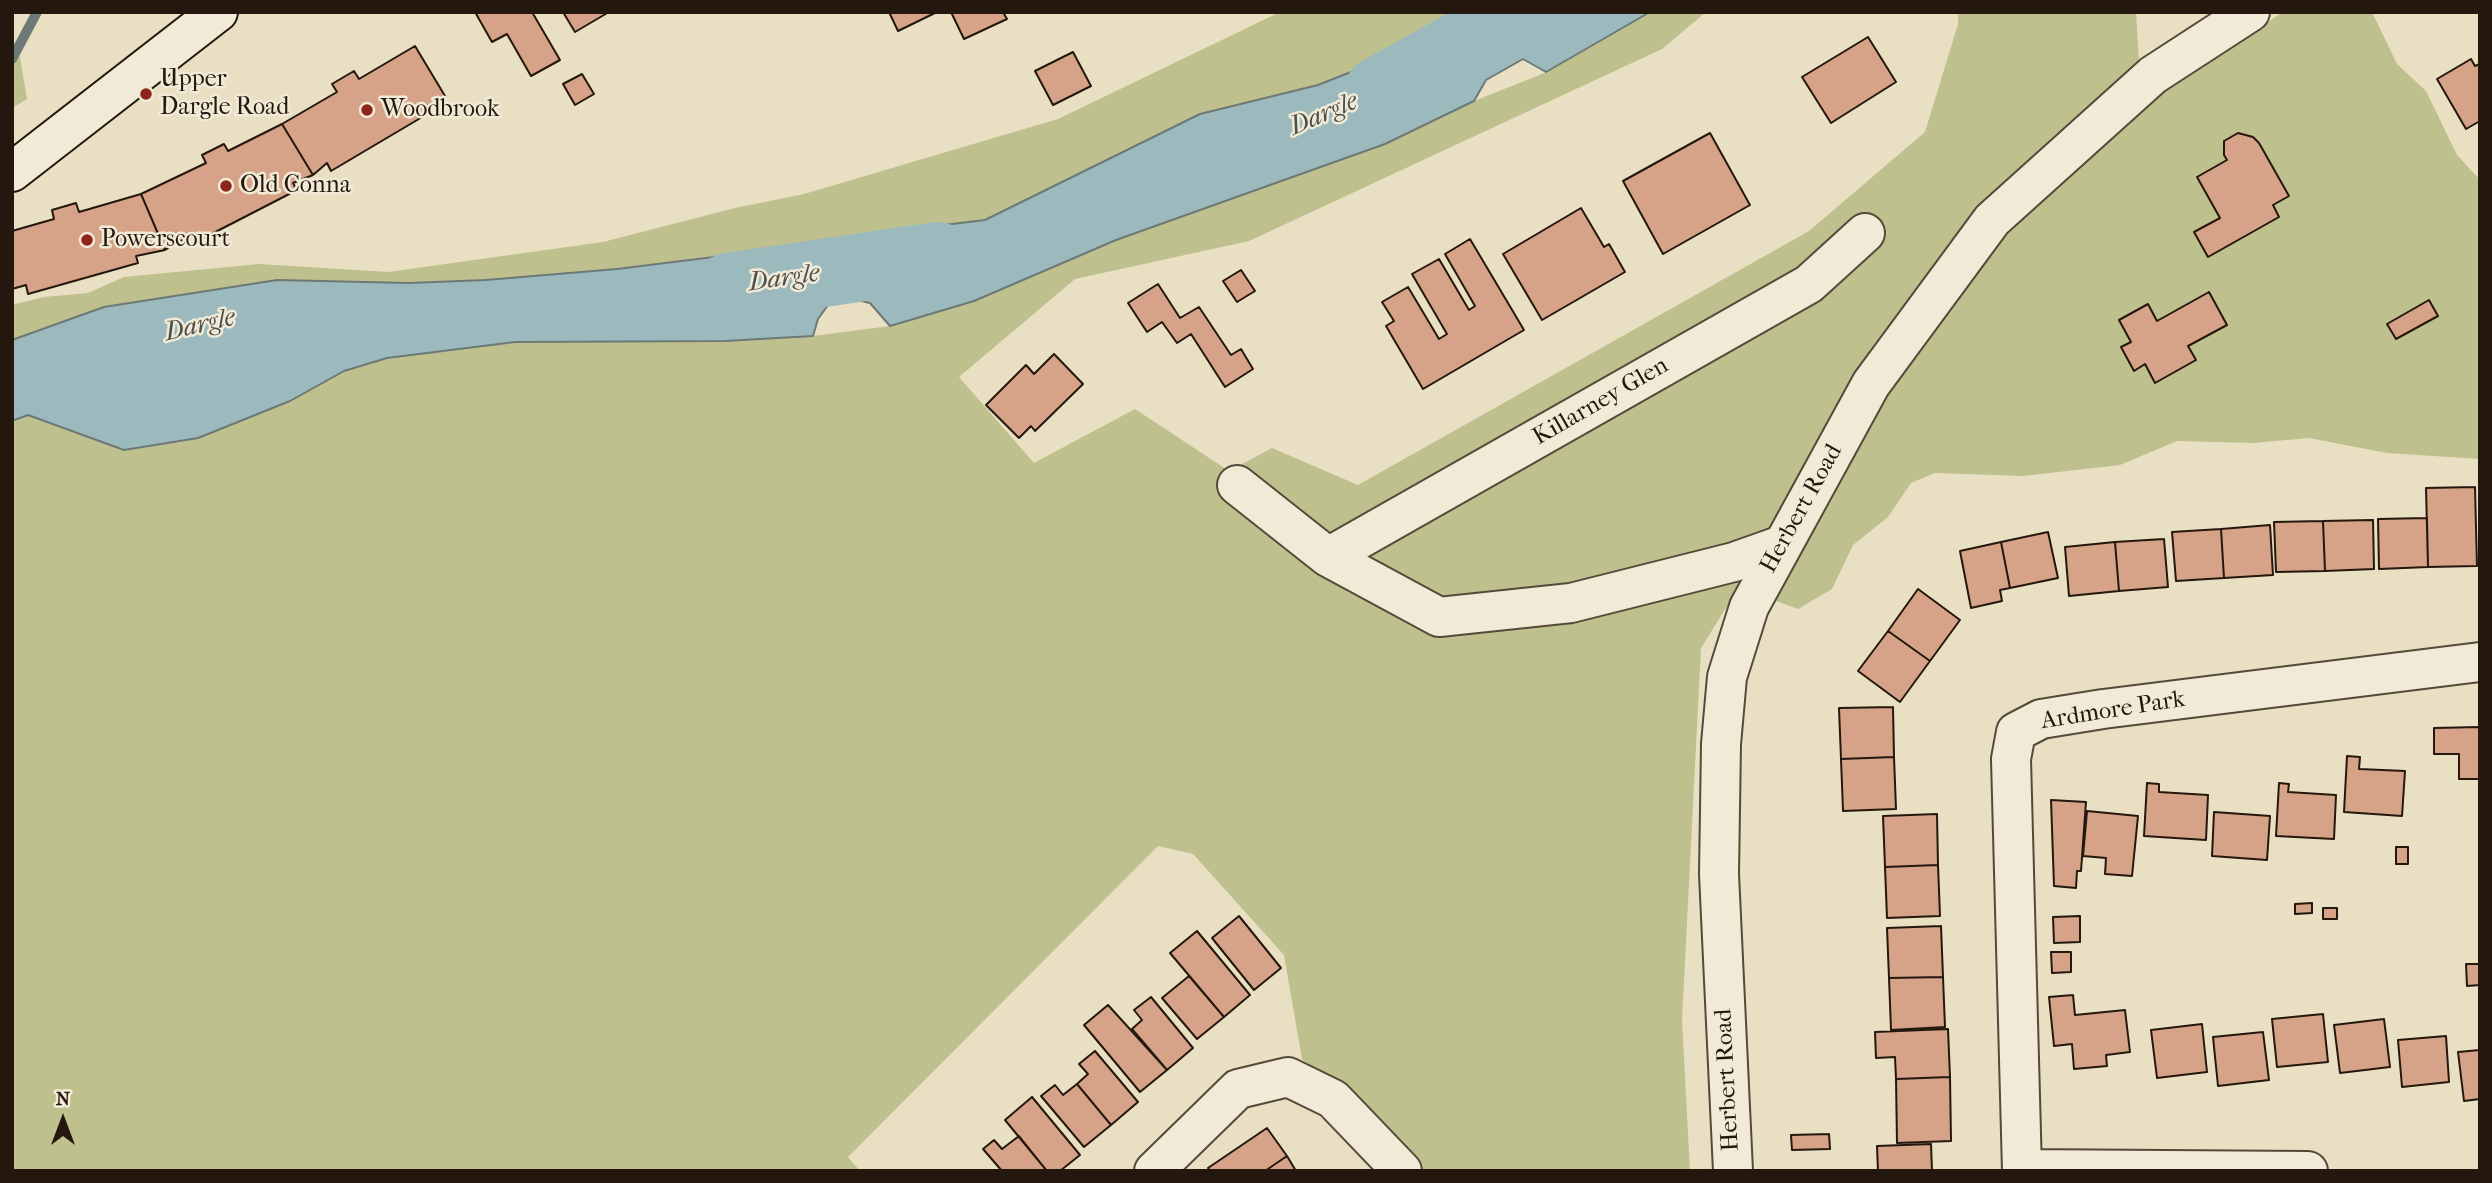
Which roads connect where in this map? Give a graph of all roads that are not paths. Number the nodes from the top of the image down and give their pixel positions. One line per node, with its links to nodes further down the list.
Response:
1 (218, 12): 3 (street)
2 (2249, 12): 6 (street, Herbert Road)
3 (12, 172)
4 (1865, 233): 7 (street, Killarney Glen)
5 (1237, 485): 7 (street)
6 (1782, 545): 7 (street); 12 (street, Herbert Road)
7 (1328, 557)
8 (2480, 662): 9 (street, Ardmore Park)
9 (2022, 1170): 13 (street, Ardmore Park)
10 (1154, 1171): 11 (street)
11 (1402, 1171)
12 (1732, 1171)
13 (2308, 1171)

